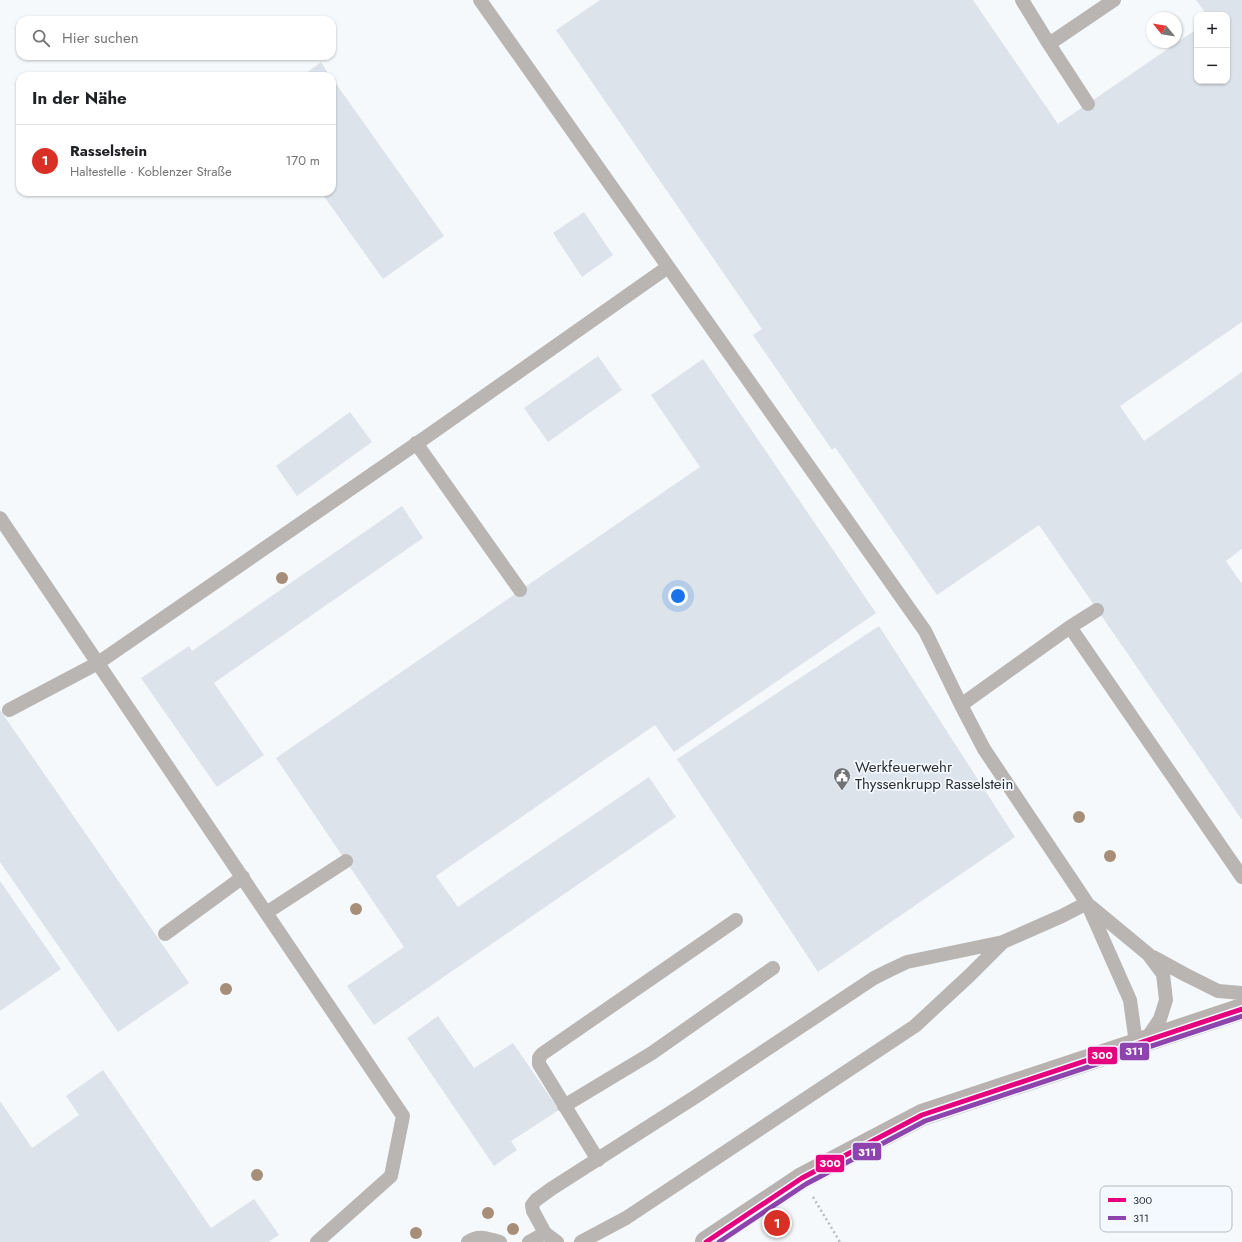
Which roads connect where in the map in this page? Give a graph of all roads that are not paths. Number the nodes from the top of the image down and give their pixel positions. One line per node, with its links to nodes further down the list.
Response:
1 (480, 0): 6 (lane)
2 (1022, 0): 4 (lane)
3 (1114, 0): 4 (lane)
4 (1049, 44): 5 (lane)
5 (1088, 104)
6 (668, 267): 7 (lane); 13 (lane)
7 (416, 443): 9 (lane); 12 (lane)
8 (0, 518): 12 (lane)
9 (520, 590)
10 (1097, 610): 11 (lane)
11 (1070, 627): 13 (lane); 17 (lane)
12 (98, 662): 14 (lane); 16 (lane)
13 (961, 705): 18 (lane)
14 (9, 710)
15 (346, 861): 19 (lane)
16 (243, 878): 19 (lane); 21 (lane)
17 (1242, 878)
18 (1087, 903): 22 (lane); 23 (lane); 27 (lane)
19 (266, 913): 31 (lane)
20 (736, 920): 28 (lane)
21 (165, 934)
22 (1003, 942): 29 (lane); 36 (lane)
23 (1148, 954): 25 (lane); 27 (lane)
24 (773, 968): 28 (lane)
25 (1242, 993)
26 (1242, 1009): 27 (street)
27 (1141, 1042): 37 (street)
28 (564, 1106): 29 (lane)
29 (598, 1160): 30 (lane)
30 (545, 1234): 34 (lane); 35 (lane)
31 (317, 1242)
32 (468, 1242): 33 (lane)
33 (500, 1242)
34 (529, 1242)
35 (557, 1242)
36 (581, 1242)
37 (706, 1242)

